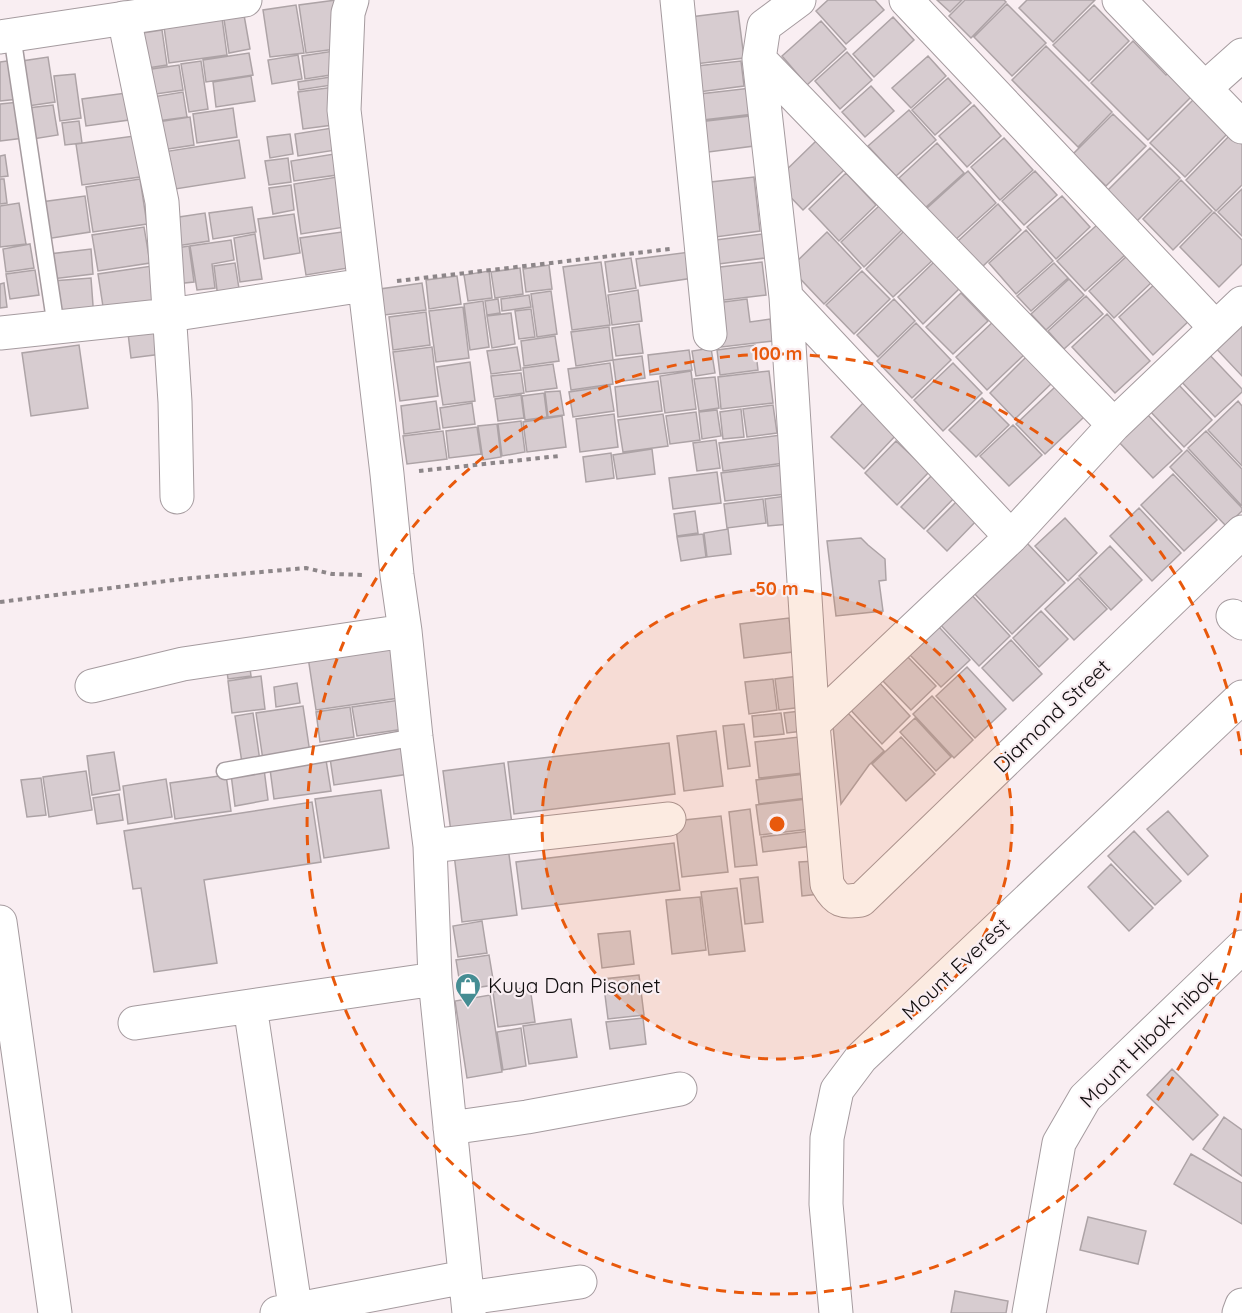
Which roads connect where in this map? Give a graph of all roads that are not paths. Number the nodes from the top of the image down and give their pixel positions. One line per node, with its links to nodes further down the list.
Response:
1 (245, 0): 7 (street)
2 (352, 0): 13 (street)
3 (677, 0): 20 (street)
4 (799, 0): 10 (street)
5 (906, 0): 18 (street)
6 (1119, 0): 11 (street)
7 (124, 18): 8 (street); 16 (street)
8 (6, 36): 17 (lane)
9 (1242, 55): 11 (street)
10 (759, 59): 14 (street); 21 (street)
11 (1205, 88): 12 (street)
12 (1242, 127)
13 (364, 285): 16 (street); 25 (street)
14 (786, 297): 24 (street); 28 (street)
15 (1242, 303): 18 (street)
16 (170, 315): 17 (street); 22 (street)
17 (56, 327): 19 (street)
18 (1215, 327): 21 (street)
19 (0, 333)
20 (710, 334)
21 (1114, 426): 24 (street)
22 (177, 497)
23 (1242, 532): 28 (street, Diamond Street)
24 (1011, 537): 28 (street)
25 (405, 631): 26 (street); 29 (street)
26 (92, 686)
27 (1242, 697): 45 (street, Mount Everest)
28 (813, 724)
29 (416, 737): 30 (lane); 32 (street)
30 (225, 771)
31 (669, 819): 32 (street)
32 (430, 846): 35 (street)
33 (0, 922): 44 (street)
34 (1242, 947): 46 (street, Mount Hibok-hibok)
35 (435, 980): 36 (street); 39 (street)
36 (250, 1006): 37 (street); 43 (street)
37 (135, 1023)
38 (680, 1089): 39 (street)
39 (450, 1128): 41 (street)
40 (580, 1282): 41 (street)
41 (467, 1296): 43 (street)
42 (1242, 1305): 47 (street)
43 (290, 1312)
44 (55, 1313)
45 (836, 1313)
46 (1029, 1313)
47 (1239, 1313)

